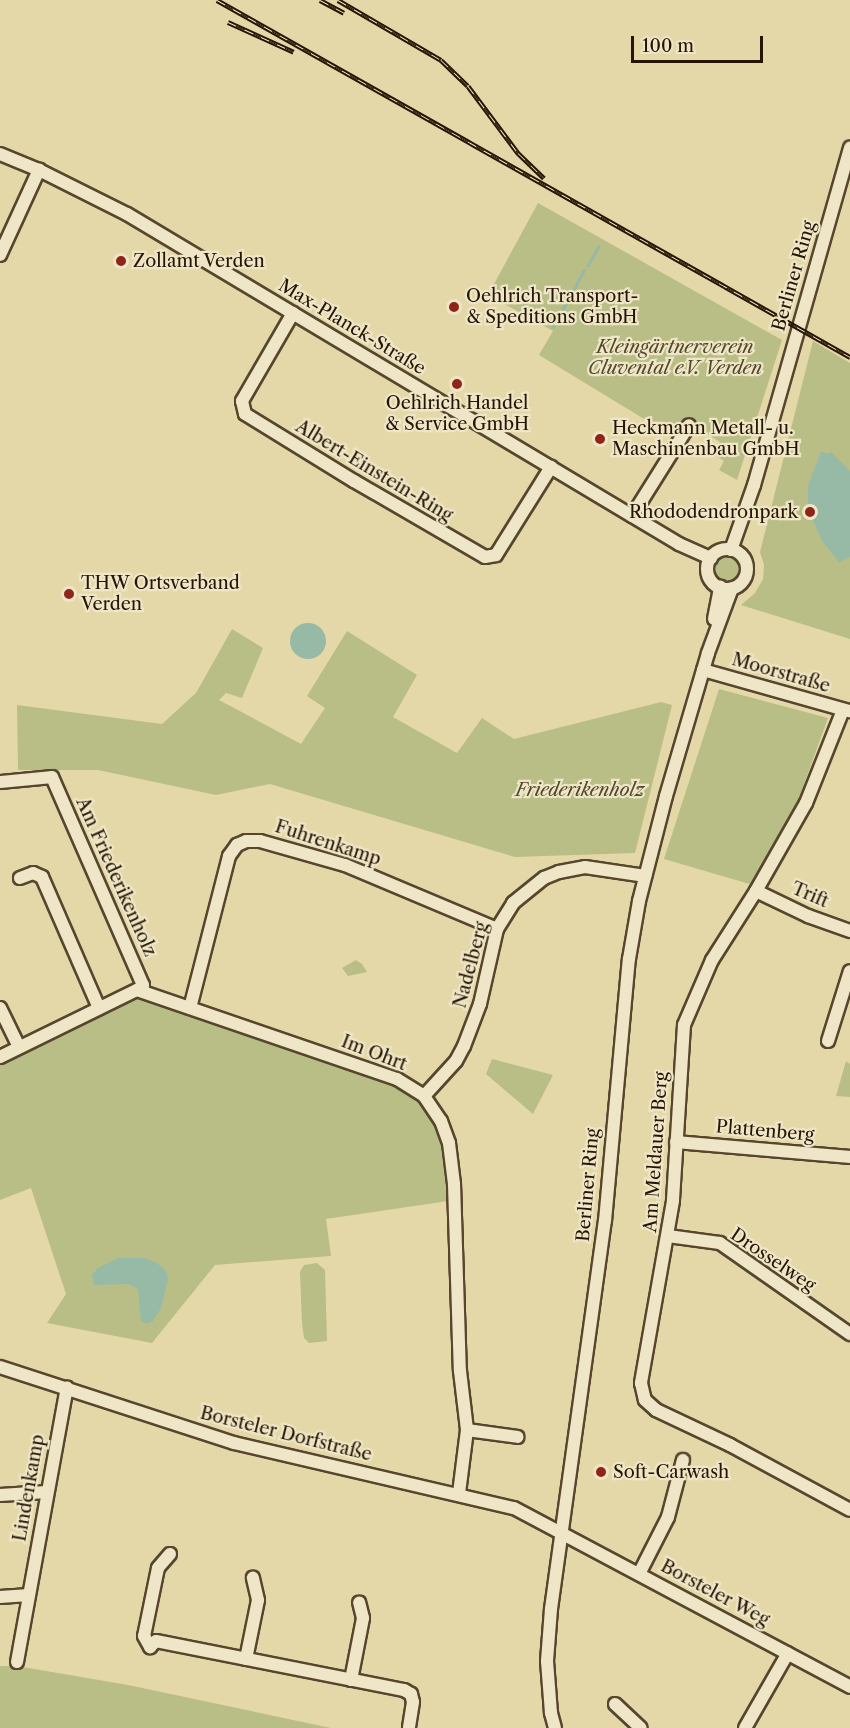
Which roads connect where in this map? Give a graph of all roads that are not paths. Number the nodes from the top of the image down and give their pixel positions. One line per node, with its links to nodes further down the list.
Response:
1 (850, 147): 3 (street, Berliner Ring)
2 (0, 154): 4 (street, Max-Planck-Straße)
3 (847, 167): 10 (street, Berliner Ring)
4 (39, 170): 5 (street); 6 (street, Max-Planck-Straße)
5 (0, 255)
6 (293, 313): 8 (street, Max-Planck-Straße); 8 (street, Albert-Einstein-Ring)
7 (689, 425): 9 (street)
8 (551, 467): 9 (street, Max-Planck-Straße)
9 (632, 516): 11 (street, Max-Planck-Straße)
10 (736, 553): 11 (street); 12 (street)
11 (709, 562): 12 (street)
12 (726, 588): 13 (street, Berliner Ring)
13 (703, 670): 14 (street, Moorstraße); 16 (street, Berliner Ring)
14 (847, 711): 18 (street, Am Meldauer Berg)
15 (0, 782): 22 (street, Am Friederikenholz)
16 (645, 876): 19 (street, Nadelberg); 43 (street, Berliner Ring)
17 (20, 878): 24 (street)
18 (756, 891): 20 (street, Trift); 30 (street, Am Meldauer Berg)
19 (497, 929): 25 (street, Fuhrenkamp); 29 (street, Nadelberg)
20 (850, 931)
21 (850, 971): 26 (street)
22 (142, 991): 24 (street); 25 (street, Im Ohrt)
23 (0, 1008): 27 (street)
24 (99, 1008): 27 (street)
25 (190, 1008): 29 (street, Im Ohrt)
26 (828, 1041)
27 (19, 1047): 28 (street)
28 (0, 1057)
29 (424, 1096): 36 (street, Im Ohrt)
30 (676, 1142): 31 (street, Plattenberg); 32 (street, Am Meldauer Berg)
31 (850, 1157)
32 (668, 1236): 33 (street, Drosselweg); 42 (street, Am Meldauer Berg)
33 (850, 1334)
34 (0, 1367): 35 (street, Borsteler Dorfstraße)
35 (67, 1388): 39 (street, Lindenkamp); 40 (street, Borsteler Dorfstraße)
36 (467, 1430): 37 (street); 40 (street, Im Ohrt)
37 (518, 1437)
38 (683, 1460): 45 (street)
39 (47, 1492): 41 (street); 47 (street, Lindenkamp)
40 (459, 1493): 43 (street, Borsteler Dorfstraße)
41 (0, 1495)
42 (850, 1510)
43 (562, 1533): 45 (street, Borsteler Weg); 57 (street, Berliner Ring)
44 (170, 1554): 51 (street)
45 (639, 1574): 50 (street, Borsteler Weg)
46 (253, 1578): 51 (street)
47 (29, 1595): 48 (street); 52 (street, Lindenkamp)
48 (0, 1597)
49 (359, 1602): 53 (street)
50 (788, 1653): 54 (street, Borsteler Weg); 59 (street)
51 (246, 1659): 53 (street)
52 (17, 1662)
53 (351, 1680): 56 (street)
54 (850, 1687)
55 (615, 1704): 58 (street)
56 (409, 1728)
57 (555, 1728)
58 (641, 1728)
59 (745, 1728)

